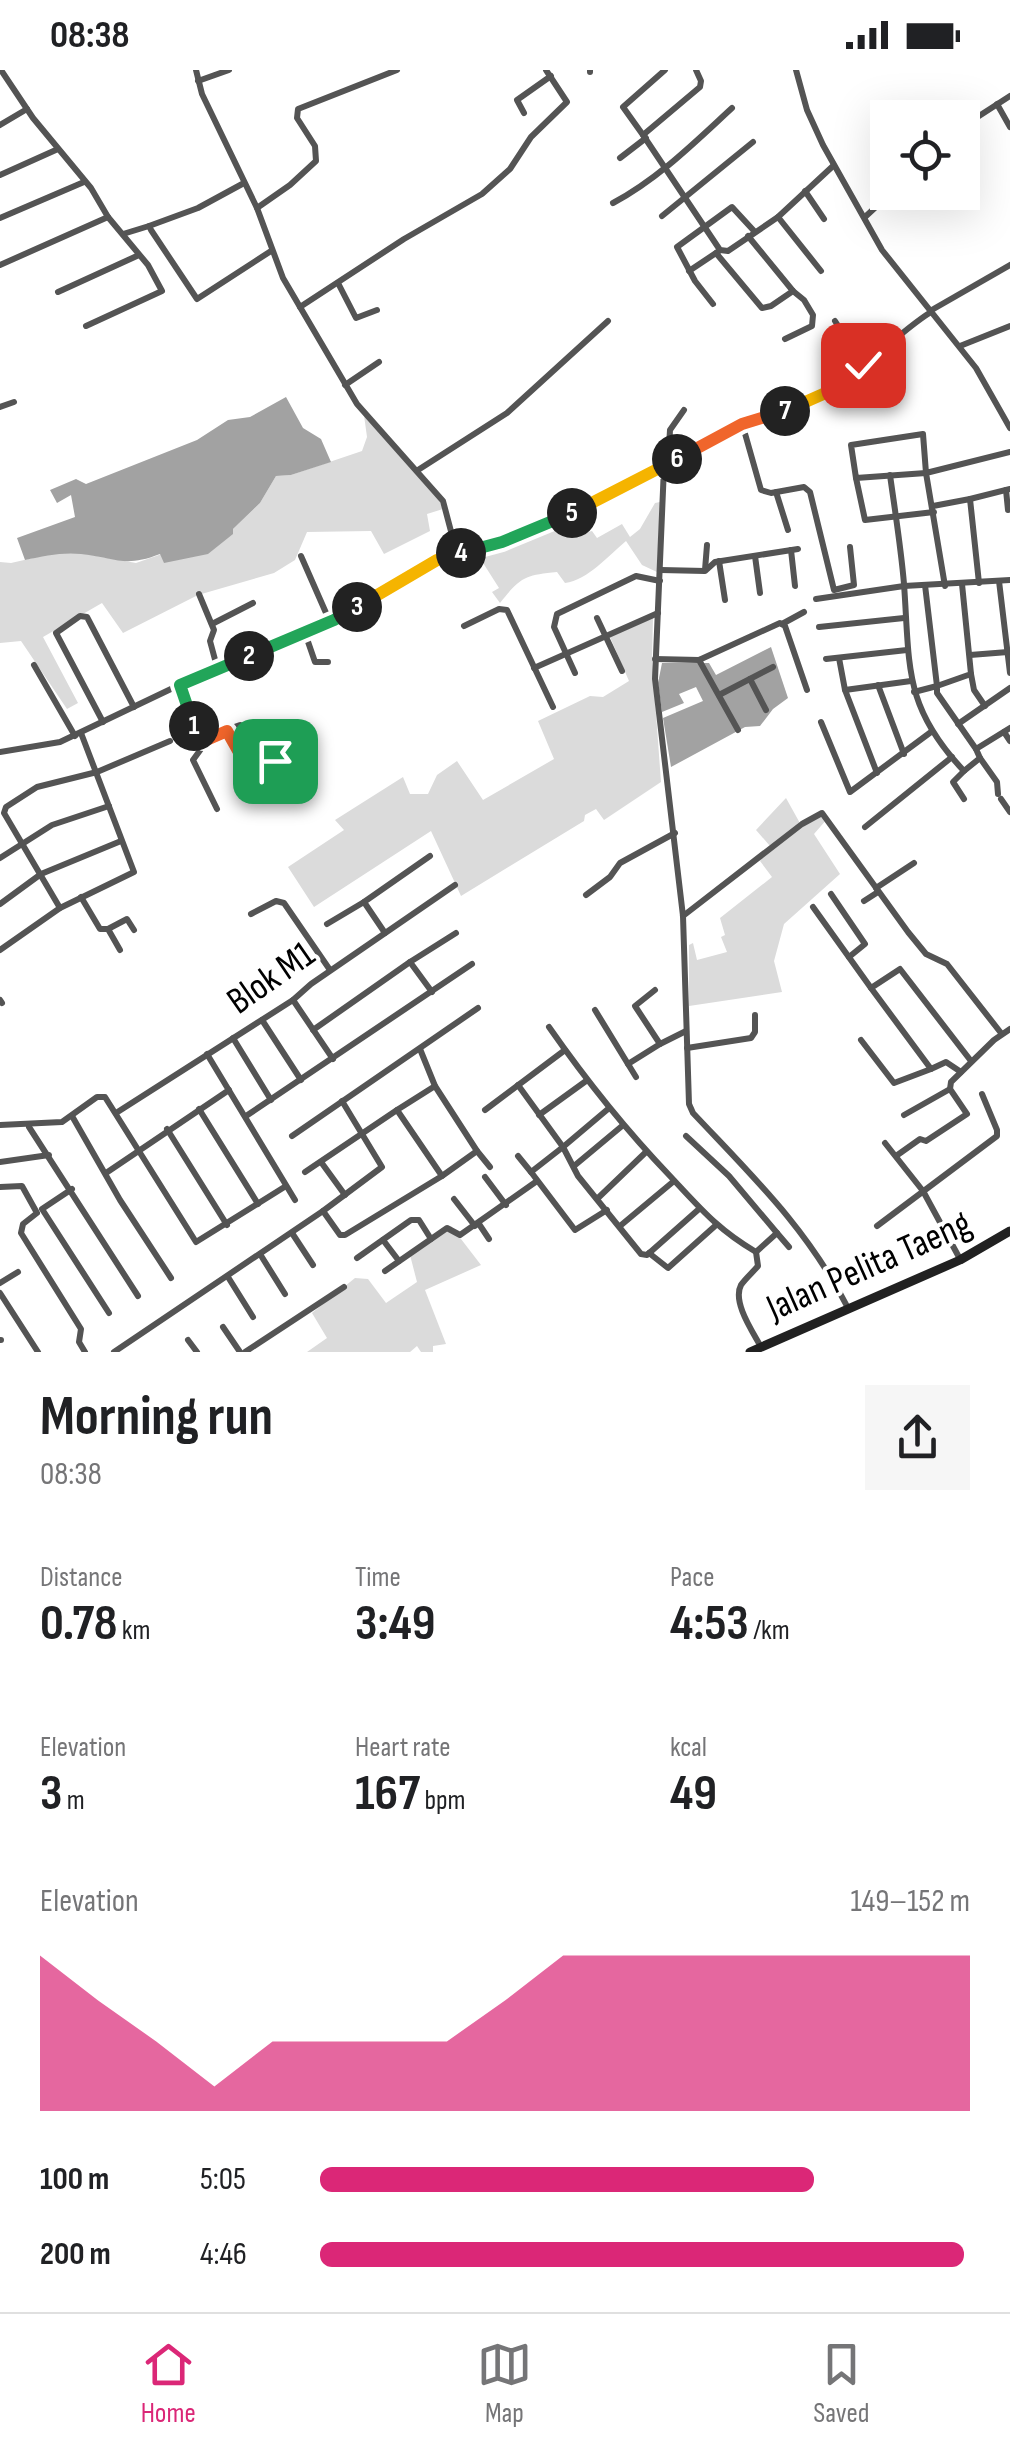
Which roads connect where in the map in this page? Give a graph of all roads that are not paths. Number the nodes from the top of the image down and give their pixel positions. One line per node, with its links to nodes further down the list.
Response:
1 (196, 70): 9 (street)
2 (229, 70): 9 (street)
3 (397, 70): 30 (street)
4 (665, 70): 18 (street)
5 (696, 70): 18 (street)
6 (796, 70): 22 (street)
7 (549, 73): 14 (street); 49 (street)
8 (2, 75): 13 (street)
9 (198, 82): 26 (street)
10 (1010, 96): 11 (street)
11 (997, 104): 15 (street); 17 (street)
12 (732, 108): 23 (street)
13 (28, 110): 16 (street); 20 (street)
14 (524, 113)
15 (980, 116)
16 (0, 125)
17 (1010, 127)
18 (645, 137): 21 (street); 23 (street)
19 (753, 142): 28 (street)
20 (59, 149): 24 (street); 25 (street)
21 (620, 158)
22 (833, 166): 27 (street); 35 (street)
23 (667, 167): 28 (street); 29 (street)
24 (0, 175)
25 (84, 182): 32 (street); 36 (street)
26 (244, 183): 30 (street); 38 (street)
27 (806, 191): 34 (street); 37 (street)
28 (687, 197): 33 (street); 39 (street)
29 (613, 203)
30 (257, 208): 42 (street)
31 (873, 210): 35 (street)
32 (108, 216): 40 (street); 46 (street)
33 (662, 216)
34 (778, 217): 41 (street); 47 (street)
35 (865, 217): 55 (street)
36 (0, 218)
37 (824, 219)
38 (149, 226): 40 (street); 42 (street)
39 (704, 226): 41 (street); 43 (street); 48 (street)
40 (122, 234): 44 (street)
41 (752, 234): 43 (street); 50 (street)
42 (271, 251): 53 (street)
43 (718, 251): 48 (street); 50 (street)
44 (140, 255): 51 (street); 58 (street)
45 (1010, 264): 55 (street)
46 (0, 265)
47 (820, 270)
48 (689, 271): 52 (street)
49 (338, 283): 53 (street); 54 (street)
50 (793, 291): 60 (street)
51 (58, 292)
52 (712, 304)
53 (300, 307): 64 (street)
54 (376, 310)
55 (931, 311): 61 (street); 63 (street)
56 (608, 321): 72 (street)
57 (835, 321): 63 (street)
58 (86, 326)
59 (1010, 326): 61 (street)
60 (785, 340)
61 (960, 346): 69 (street)
62 (379, 362): 64 (street)
63 (863, 365): 68 (street)
64 (345, 385): 72 (street)
65 (14, 402): 66 (street)
66 (0, 407)
67 (684, 410): 71 (street)
68 (742, 424): 71 (street); 77 (street)
69 (1010, 428)
70 (1010, 452): 73 (street)
71 (666, 465): 85 (street); 89 (street)
72 (418, 470): 85 (street)
73 (926, 473): 74 (street); 75 (street); 79 (street)
74 (890, 475): 75 (street); 81 (street)
75 (856, 478): 81 (street)
76 (1008, 490): 78 (street); 80 (street)
77 (776, 492): 82 (street); 84 (street)
78 (970, 499): 79 (street); 94 (street)
79 (933, 509): 81 (street); 99 (street)
80 (1008, 510)
81 (896, 516): 98 (street)
82 (788, 530)
83 (707, 545): 90 (street)
84 (850, 548)
85 (457, 554): 109 (street)
86 (301, 556): 109 (street)
87 (755, 556): 88 (street); 97 (street); 101 (street)
88 (719, 561): 90 (street); 102 (street)
89 (661, 570): 90 (street); 92 (street)
90 (705, 571)
91 (1010, 580): 93 (street)
92 (660, 581): 106 (street); 118 (street)
93 (998, 581): 94 (street); 117 (street)
94 (979, 582): 95 (street)
95 (962, 584): 99 (street); 119 (street)
96 (925, 585): 98 (street); 99 (street); 137 (street)
97 (796, 586)
98 (904, 586): 103 (street); 108 (street)
99 (945, 586)
100 (199, 594): 110 (street)
101 (760, 594)
102 (724, 600)
103 (816, 600)
104 (253, 603): 110 (street)
105 (804, 612): 111 (street)
106 (658, 613): 115 (street); 121 (street)
107 (597, 618): 115 (street)
108 (904, 618): 113 (street); 116 (street)
109 (330, 622): 114 (street)
110 (212, 624): 126 (street)
111 (782, 624): 123 (street); 139 (street)
112 (464, 626): 128 (street)
113 (819, 627)
114 (305, 632): 124 (street); 126 (street)
115 (606, 636): 118 (street); 129 (street)
116 (906, 650): 120 (street); 134 (street)
117 (1009, 652): 119 (street); 130 (street)
118 (567, 653): 128 (street); 131 (street)
119 (970, 655): 132 (street)
120 (840, 658): 122 (street); 140 (street)
121 (655, 659): 123 (street); 173 (street)
122 (826, 659)
123 (699, 660): 142 (street)
124 (328, 662)
125 (34, 664): 155 (street)
126 (217, 667): 135 (street)
127 (773, 667): 133 (street)
128 (534, 668): 145 (street)
129 (622, 672)
130 (1010, 673)
131 (575, 674)
132 (970, 674): 137 (street); 144 (street)
133 (750, 679): 142 (street); 146 (street)
134 (912, 681): 136 (street); 141 (street)
135 (180, 685): 143 (street); 156 (street)
136 (878, 685): 140 (street); 162 (street)
137 (937, 686): 141 (street); 149 (street)
138 (1010, 688): 144 (street)
139 (807, 690)
140 (845, 690): 167 (street)
141 (914, 692): 154 (street)
142 (718, 695): 151 (street)
143 (134, 706): 147 (street); 147 (street)
144 (984, 706): 149 (street)
145 (553, 707)
146 (766, 710)
147 (103, 722): 155 (street)
148 (821, 722): 167 (street)
149 (958, 724): 160 (street)
150 (240, 725): 153 (street)
151 (738, 730)
152 (1007, 730): 158 (street); 160 (street)
153 (227, 731): 156 (street); 159 (street)
154 (931, 732): 162 (street); 163 (street)
155 (78, 734): 161 (street); 166 (street)
156 (200, 740): 170 (street)
157 (170, 741): 166 (street)
158 (1010, 741)
159 (298, 745)
160 (976, 749): 164 (street)
161 (0, 752)
162 (904, 754): 167 (street)
163 (952, 758): 165 (street); 172 (street)
164 (980, 758): 165 (street); 171 (street)
165 (964, 771): 168 (street)
166 (97, 772): 169 (street); 175 (street)
167 (877, 773)
168 (964, 798)
169 (109, 806): 174 (street); 175 (street)
170 (218, 809)
171 (1010, 812)
172 (865, 827)
173 (674, 833): 182 (street); 191 (street)
174 (121, 841): 179 (street); 184 (street)
175 (22, 842): 177 (street); 179 (street)
176 (430, 856): 186 (street)
177 (0, 858)
178 (914, 862): 181 (street)
179 (41, 874): 187 (street); 189 (street)
180 (455, 885): 195 (street, Blok M1)
181 (877, 890): 185 (street); 191 (street); 215 (street)
182 (586, 894)
183 (832, 894): 199 (street)
184 (81, 897): 189 (street); 193 (street)
185 (864, 901)
186 (364, 902): 192 (street); 195 (street)
187 (0, 904)
188 (814, 907): 199 (street)
189 (60, 908): 197 (street)
190 (251, 914): 202 (street)
191 (684, 916): 214 (street)
192 (327, 924)
193 (108, 929): 194 (street); 198 (street)
194 (134, 930)
195 (385, 933): 202 (street, Blok M1)
196 (456, 934): 200 (street)
197 (0, 950)
198 (120, 950)
199 (849, 957): 203 (street)
200 (410, 962): 205 (street); 213 (street)
201 (472, 964): 205 (street)
202 (330, 970): 206 (street, Blok M1)
203 (872, 988): 224 (street); 226 (street)
204 (655, 990): 218 (street)
205 (432, 992): 223 (street)
206 (293, 1000): 210 (street, Blok M1); 213 (street)
207 (478, 1008): 220 (street)
208 (595, 1010): 225 (street)
209 (755, 1015): 219 (street)
210 (262, 1020): 216 (street, Blok M1); 229 (street)
211 (549, 1026): 221 (street)
212 (1010, 1029): 215 (street)
213 (313, 1030): 223 (street)
214 (686, 1031): 218 (street); 219 (street)
215 (1001, 1033): 224 (street)
216 (233, 1038): 222 (street, Blok M1); 236 (street)
217 (861, 1040): 226 (street)
218 (660, 1044): 225 (street)
219 (687, 1048): 314 (street)
220 (420, 1049): 232 (street); 237 (street)
221 (565, 1050): 230 (street); 231 (street)
222 (207, 1054): 234 (street); 242 (street, Blok M1)
223 (332, 1059): 229 (street)
224 (971, 1060): 227 (street)
225 (628, 1064): 228 (street)
226 (930, 1069): 227 (street)
227 (961, 1072): 233 (street)
228 (636, 1077)
229 (301, 1080): 236 (street)
230 (586, 1081): 239 (street); 246 (street)
231 (518, 1085): 241 (street); 246 (street)
232 (435, 1086): 240 (street); 257 (street)
233 (950, 1089): 243 (street); 261 (street)
234 (229, 1090): 238 (street); 245 (street)
235 (982, 1094): 276 (street)
236 (271, 1100): 245 (street)
237 (342, 1101): 251 (street); 252 (street)
238 (199, 1109): 250 (street); 281 (street)
239 (608, 1109): 249 (street); 255 (street)
240 (397, 1110): 251 (street); 269 (street)
241 (484, 1110)
242 (116, 1113): 244 (street); 256 (street)
243 (904, 1115)
244 (72, 1116): 248 (street); 268 (street)
245 (246, 1116): 273 (street)
246 (540, 1116): 255 (street)
247 (0, 1126): 248 (street)
248 (28, 1126): 259 (street)
249 (622, 1126): 258 (street); 264 (street)
250 (167, 1129): 256 (street); 286 (street)
251 (362, 1133): 263 (street); 277 (street)
252 (292, 1136)
253 (686, 1136): 293 (street)
254 (885, 1143): 261 (street)
255 (562, 1147): 264 (street); 267 (street)
256 (138, 1148): 268 (street); 286 (street)
257 (478, 1152): 265 (street); 269 (street)
258 (646, 1152): 272 (street); 279 (street)
259 (49, 1156): 262 (street); 275 (street)
260 (518, 1156): 267 (street)
261 (896, 1156): 276 (street)
262 (0, 1162)
263 (321, 1162): 266 (street); 277 (street)
264 (574, 1166): 279 (street)
265 (490, 1167)
266 (305, 1172)
267 (531, 1172): 271 (street)
268 (106, 1173): 308 (street)
269 (442, 1176): 285 (street)
270 (486, 1177): 282 (street)
271 (537, 1181): 282 (street); 284 (street)
272 (674, 1181): 283 (street); 288 (street)
273 (286, 1186): 280 (street); 281 (street)
274 (0, 1187): 321 (street)
275 (72, 1190): 313 (street); 315 (street)
276 (923, 1190): 290 (street); 302 (street)
277 (345, 1196): 285 (street)
278 (454, 1199): 287 (street)
279 (597, 1199): 284 (street)
280 (295, 1200)
281 (258, 1204): 286 (street)
282 (506, 1205): 287 (street)
283 (699, 1209): 289 (street); 299 (street)
284 (607, 1210): 288 (street)
285 (323, 1211): 292 (street)
286 (227, 1224)
287 (477, 1225): 294 (street); 295 (street)
288 (620, 1226): 299 (street)
289 (716, 1226): 298 (street); 299 (street)
290 (876, 1226)
291 (1010, 1231): 302 (street, Jalan Pelita Taeng)
292 (292, 1232): 300 (street); 304 (street)
293 (776, 1233): 297 (street); 298 (street)
294 (431, 1239): 296 (street); 303 (street)
295 (489, 1239)
296 (384, 1240): 301 (street); 303 (street)
297 (789, 1247)
298 (756, 1252): 319 (street)
299 (649, 1253)
300 (260, 1254): 307 (street); 312 (street)
301 (358, 1258)
302 (960, 1260): 314 (street, Jalan Pelita Taeng)
303 (399, 1261): 305 (street)
304 (313, 1265)
305 (385, 1271)
306 (18, 1272): 309 (street)
307 (228, 1277): 316 (street); 322 (street)
308 (171, 1278)
309 (0, 1284)
310 (344, 1287): 324 (street)
311 (0, 1292): 320 (street)
312 (285, 1294)
313 (138, 1296)
314 (848, 1308): 319 (street, Jalan Pelita Taeng)
315 (109, 1313)
316 (254, 1316)
317 (223, 1327): 324 (street)
318 (188, 1340): 323 (street)
319 (761, 1346): 325 (street, Jalan Pelita Taeng)
320 (38, 1352)
321 (85, 1352)
322 (114, 1352)
323 (197, 1352)
324 (243, 1352)
325 (750, 1352)

